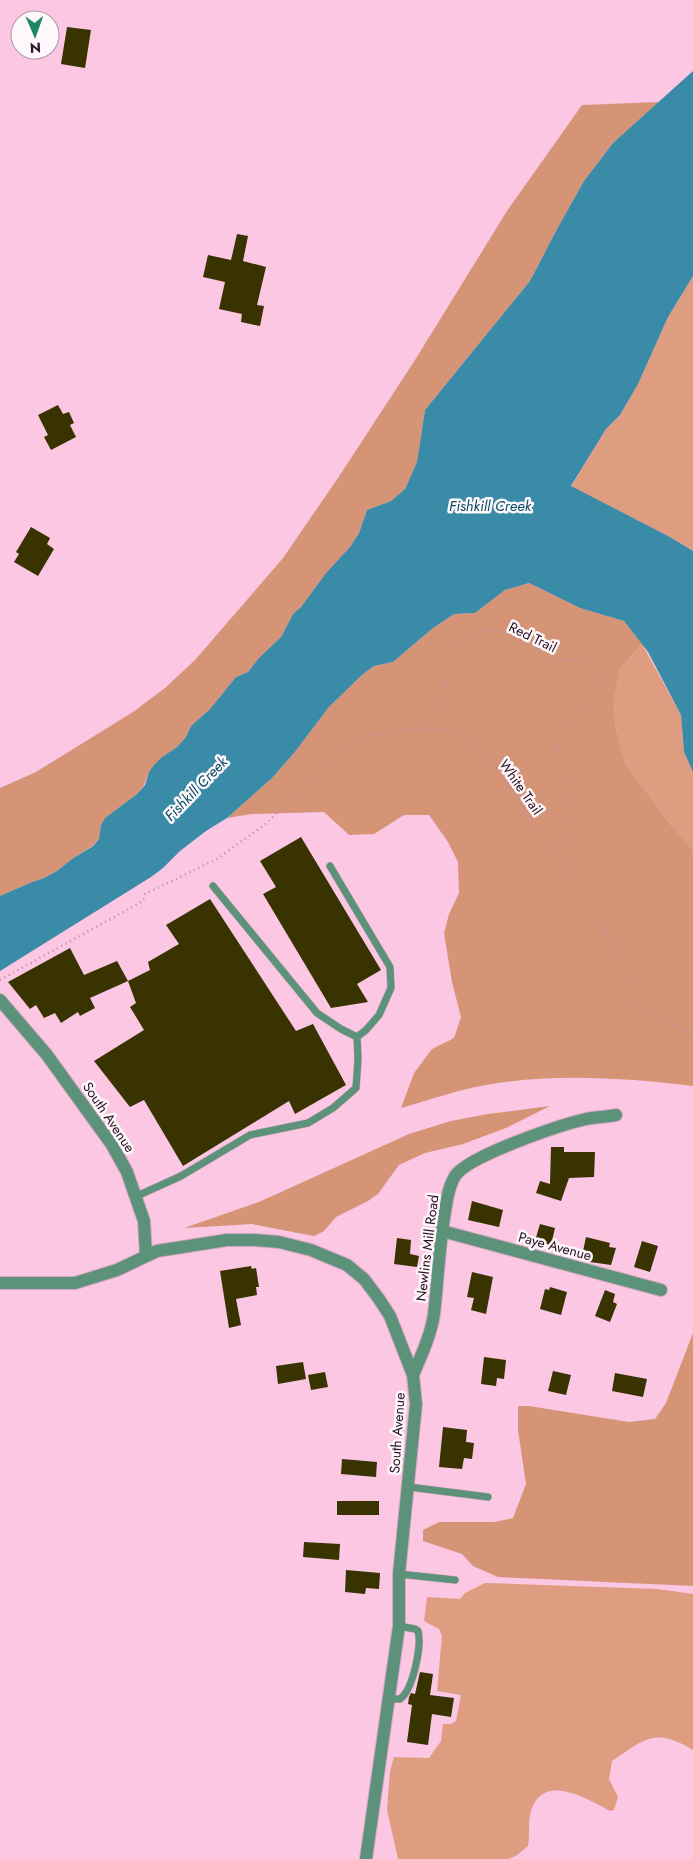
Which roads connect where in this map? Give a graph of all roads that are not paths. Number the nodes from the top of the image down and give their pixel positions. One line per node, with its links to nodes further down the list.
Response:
1 (330, 866): 4 (lane)
2 (214, 886): 4 (lane)
3 (0, 1000): 6 (street, South Avenue)
4 (357, 1037): 6 (lane)
5 (616, 1115): 7 (street, Newlins Mill Road)
6 (136, 1196): 8 (street, South Avenue)
7 (442, 1231): 10 (street, Paye Avenue); 11 (street, Newlins Mill Road)
8 (146, 1256): 9 (street); 11 (street, South Avenue)
9 (0, 1283)
10 (661, 1290)
11 (413, 1375): 12 (street, South Avenue)
12 (408, 1487): 13 (lane); 14 (street, South Avenue)
13 (488, 1498)
14 (399, 1574): 15 (lane); 16 (street, South Avenue)
15 (455, 1580)
16 (399, 1626): 17 (street, South Avenue); 17 (lane)
17 (389, 1699): 18 (street, South Avenue)
18 (366, 1859)

